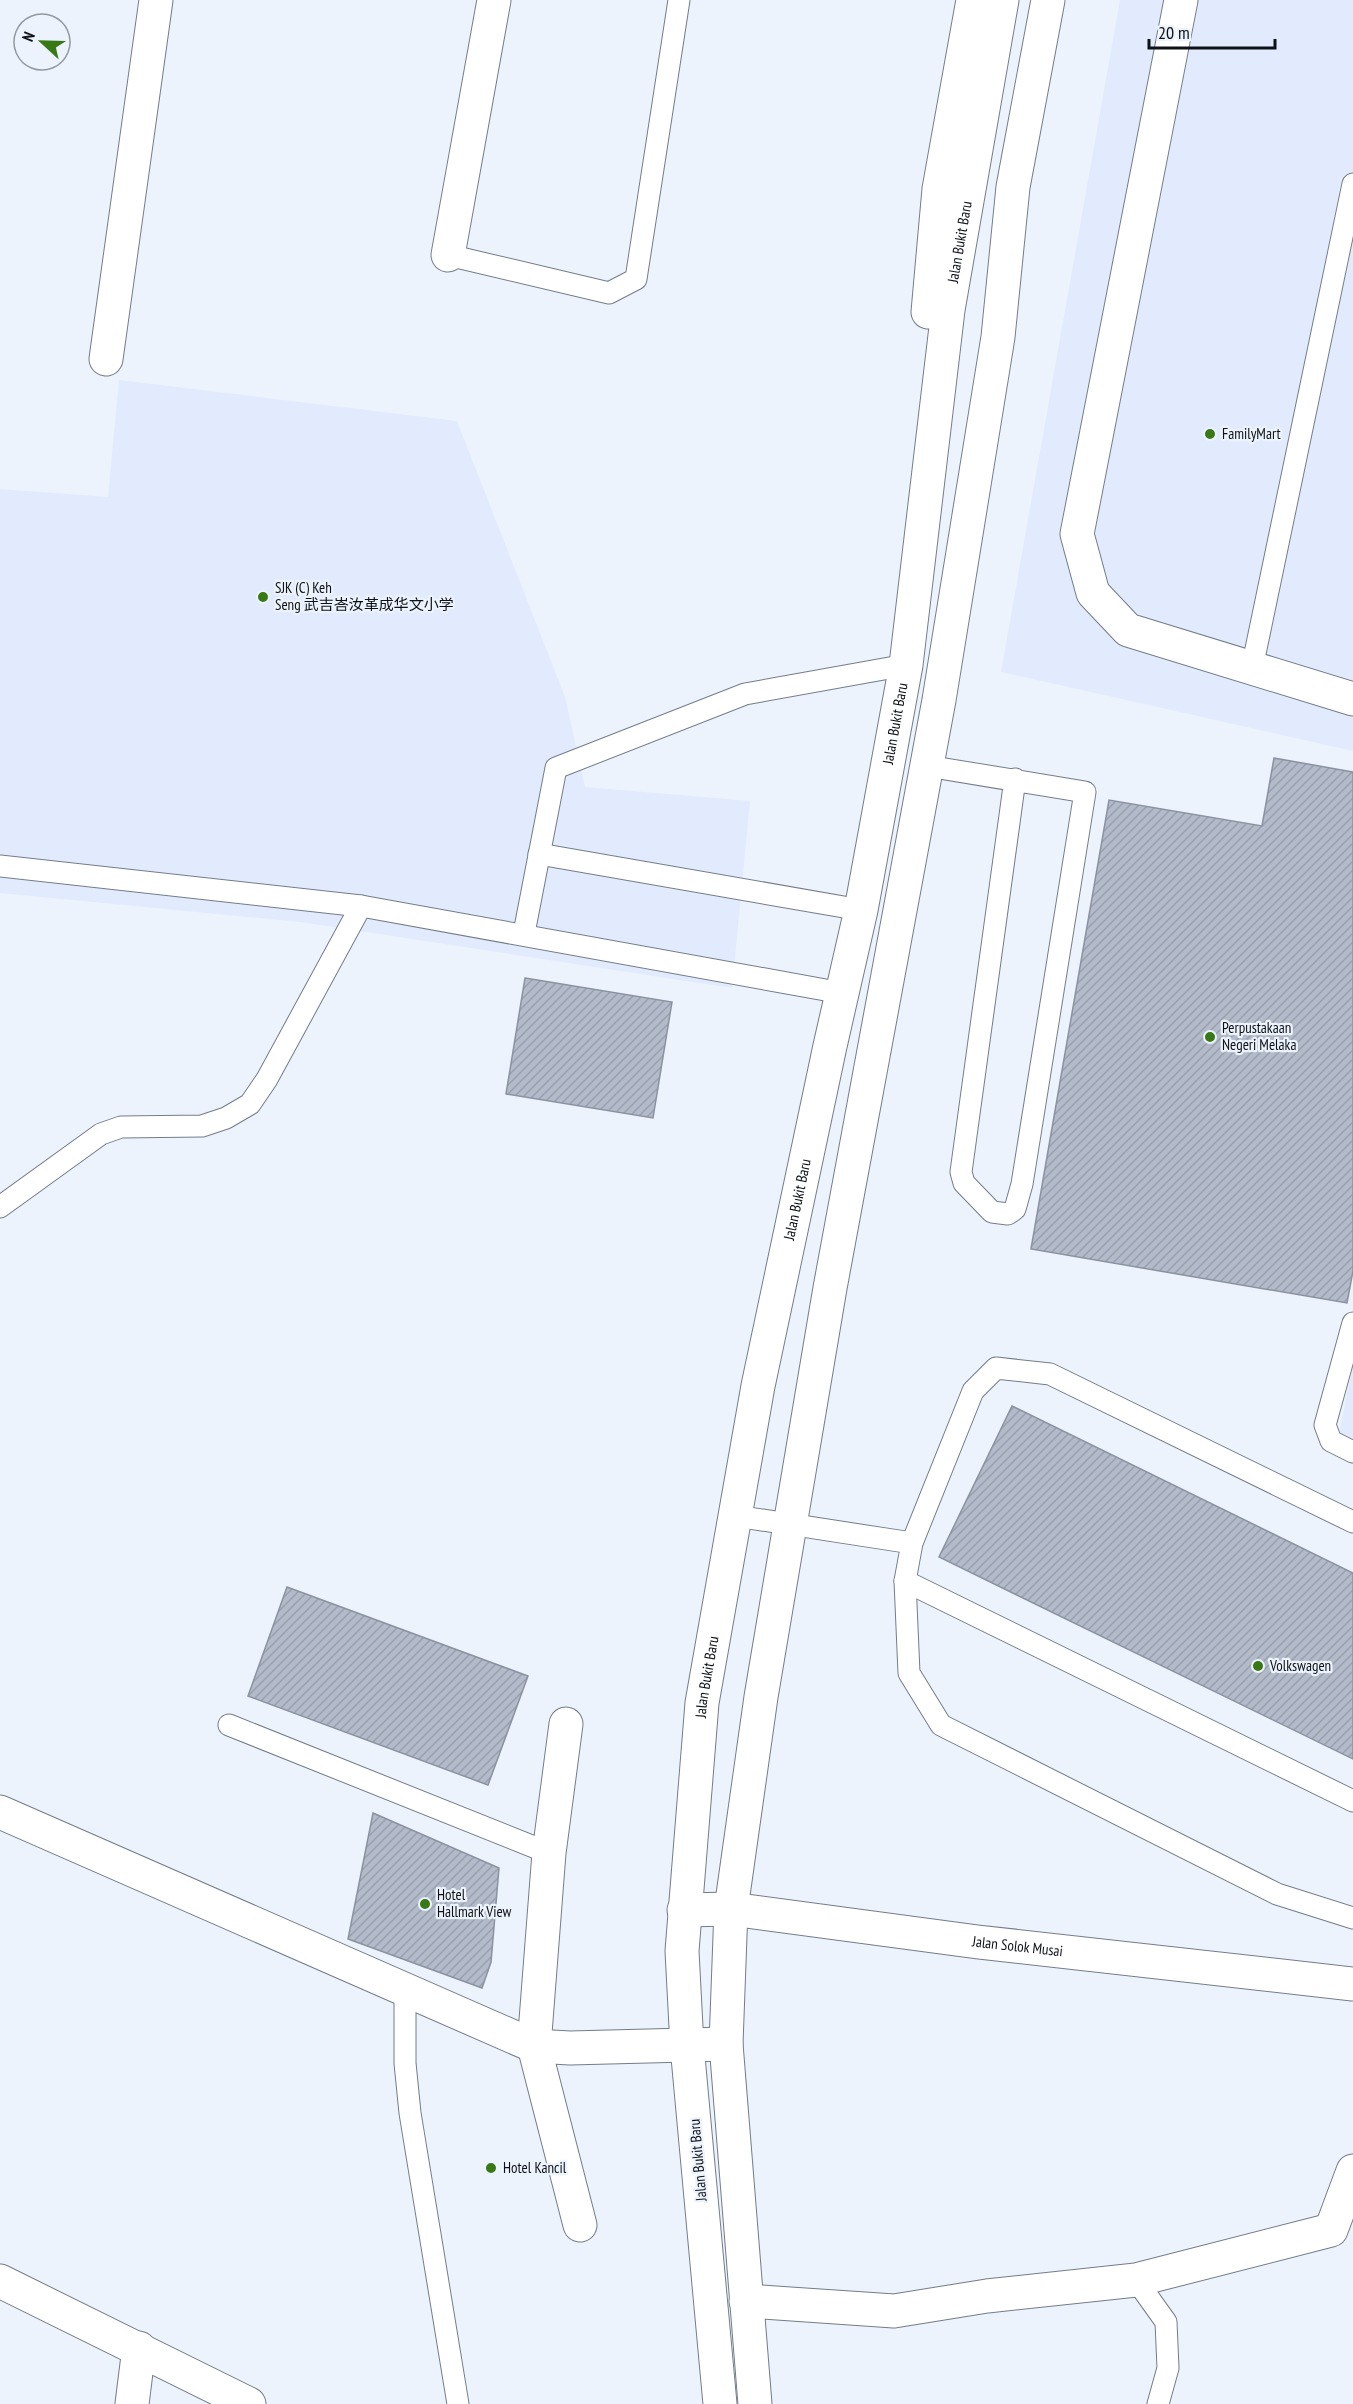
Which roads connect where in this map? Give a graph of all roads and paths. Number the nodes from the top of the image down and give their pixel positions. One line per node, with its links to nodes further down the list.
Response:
1 (156, 0): 12 (main road)
2 (494, 0): 10 (main road)
3 (679, 0): 10 (lane)
4 (973, 0): 13 (main road)
5 (1002, 0): 13 (main road, Jalan Bukit Baru)
6 (1048, 0): 11 (main road)
7 (1065, 0): 11 (main road)
8 (1181, 0): 15 (main road)
9 (1353, 184): 15 (lane)
10 (448, 255)
11 (998, 337): 17 (main road)
12 (106, 359)
13 (937, 415): 14 (main road, Jalan Bukit Baru)
14 (906, 665): 19 (lane); 22 (main road, Jalan Bukit Baru)
15 (1252, 668): 16 (main road)
16 (1353, 699)
17 (927, 766): 18 (lane); 30 (main road)
18 (1015, 779): 18 (lane)
19 (539, 854): 22 (lane); 23 (lane)
20 (0, 866): 21 (lane)
21 (361, 906): 23 (lane); 25 (lane)
22 (861, 910): 24 (main road, Jalan Bukit Baru)
23 (524, 933): 24 (lane)
24 (842, 993): 28 (main road, Jalan Bukit Baru)
25 (0, 1207)
26 (1353, 1323): 27 (lane)
27 (1353, 1452)
28 (736, 1516): 30 (lane); 39 (main road, Jalan Bukit Baru)
29 (1353, 1522): 31 (lane)
30 (790, 1524): 31 (lane); 38 (main road)
31 (912, 1543): 32 (lane)
32 (905, 1581): 35 (lane); 40 (lane)
33 (566, 1724): 37 (main road)
34 (229, 1725): 37 (lane)
35 (1353, 1801)
36 (0, 1812): 42 (main road)
37 (549, 1853): 44 (main road)
38 (731, 1909): 39 (main road, Jalan Solok Musai); 41 (main road, Jalan Solok Musai); 43 (main road)
39 (684, 1911): 45 (main road, Jalan Bukit Baru)
40 (1353, 1918)
41 (1353, 1984)
42 (405, 1988): 44 (main road); 54 (lane)
43 (726, 2044): 45 (main road); 50 (main road)
44 (534, 2046): 45 (main road); 47 (main road)
45 (687, 2046): 55 (main road, Jalan Bukit Baru)
46 (1353, 2170): 48 (main road)
47 (580, 2225)
48 (1136, 2280): 50 (main road); 57 (lane)
49 (0, 2281): 51 (main road)
50 (746, 2301): 56 (main road)
51 (139, 2348): 52 (main road); 53 (main road)
52 (132, 2404)
53 (249, 2404)
54 (458, 2404)
55 (720, 2404)
56 (755, 2404)
57 (1158, 2404)

